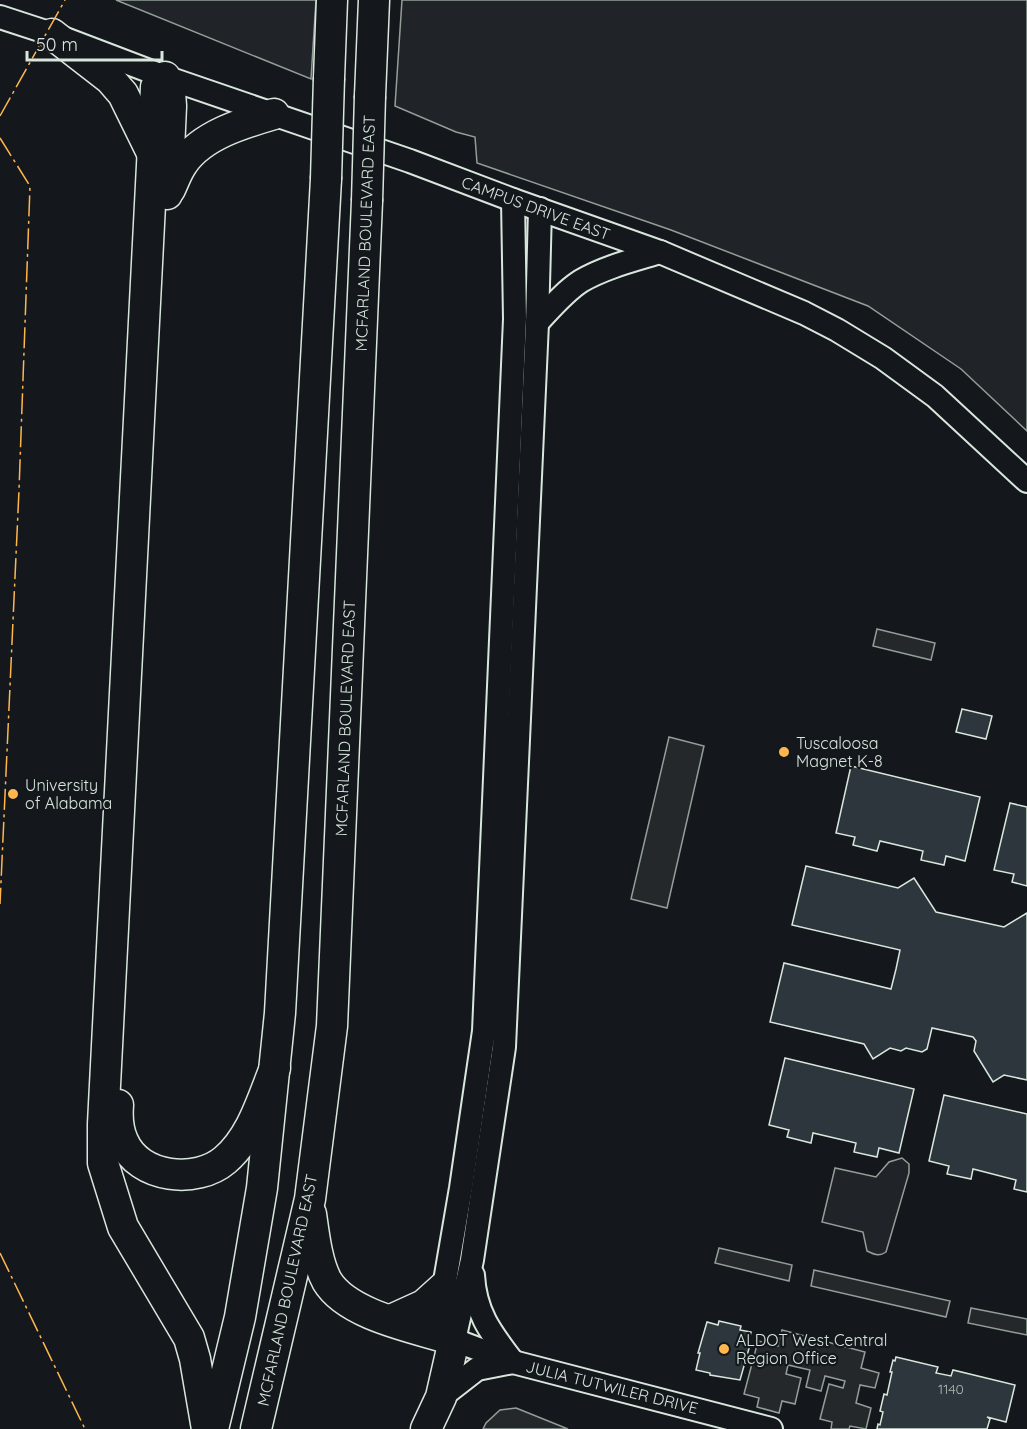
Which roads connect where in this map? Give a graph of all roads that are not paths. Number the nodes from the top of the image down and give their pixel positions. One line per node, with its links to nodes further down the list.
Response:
1 (332, 0): 14 (highway, bridge)
2 (374, 0): 15 (highway, MCFARLAND BOULEVARD EAST, bridge)
3 (0, 17): 4 (street, CAMPUS DRIVE EAST)
4 (52, 34): 5 (street, CAMPUS DRIVE EAST); 7 (highway)
5 (165, 77): 6 (street, CAMPUS DRIVE EAST); 7 (highway); 8 (highway)
6 (274, 114): 8 (highway); 9 (street, CAMPUS DRIVE EAST)
7 (153, 153): 22 (highway)
8 (167, 194): 14 (highway)
9 (513, 200): 10 (street, CAMPUS DRIVE EAST); 17 (street)
10 (540, 209): 11 (street, CAMPUS DRIVE EAST); 12 (street)
11 (660, 252): 12 (street); 13 (street, CAMPUS DRIVE EAST)
12 (537, 323): 16 (street)
13 (1027, 481)
14 (275, 1068): 23 (highway)
15 (310, 1199): 18 (highway); 24 (highway, MCFARLAND BOULEVARD EAST)
16 (472, 1260): 19 (street); 20 (street)
17 (444, 1287): 18 (highway); 19 (street)
18 (391, 1320): 19 (highway)
19 (454, 1340): 20 (street, JULIA TUTWILER DRIVE); 21 (highway)
20 (513, 1362): 21 (street); 26 (street, JULIA TUTWILER DRIVE)
21 (441, 1397): 25 (highway)
22 (207, 1429)
23 (213, 1429)
24 (256, 1429)
25 (426, 1429)
26 (771, 1429)

